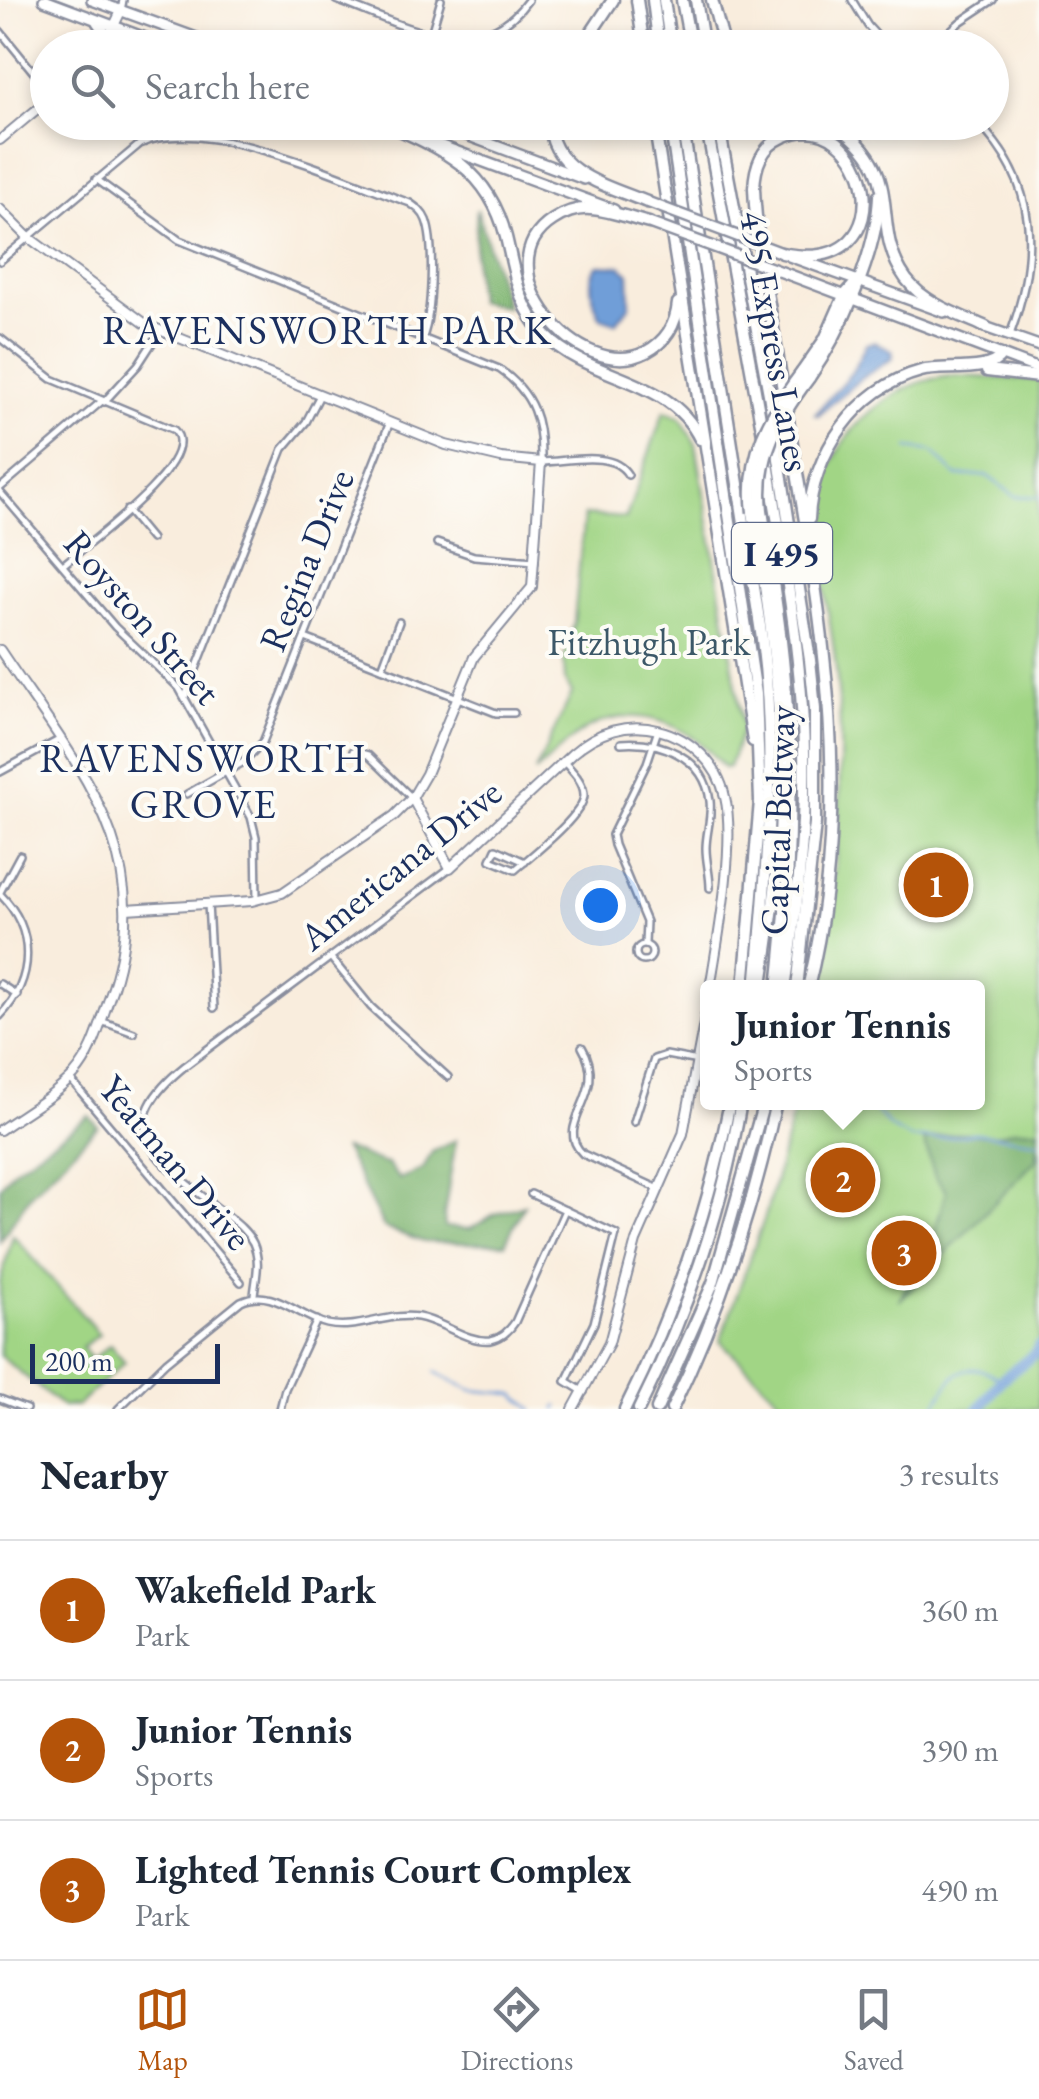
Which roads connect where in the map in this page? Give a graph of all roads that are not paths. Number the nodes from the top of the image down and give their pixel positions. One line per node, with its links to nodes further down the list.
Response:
1 (44, 0): 16 (main road)
2 (92, 0): 15 (main road)
3 (337, 0): 22 (street)
4 (441, 0): 23 (street)
5 (528, 0): 24 (street)
6 (613, 0): 25 (highway)
7 (637, 0): 26 (highway)
8 (653, 0): 27 (highway)
9 (664, 0): 28 (highway)
10 (682, 0): 29 (highway)
11 (696, 0): 30 (highway)
12 (712, 0): 31 (highway)
13 (852, 0): 32 (street)
14 (993, 0): 33 (street)
15 (122, 5): 17 (street); 21 (main road)
16 (90, 17): 17 (main road); 18 (main road)
17 (116, 26): 19 (street); 20 (main road)
18 (103, 30)
19 (114, 30)
20 (126, 30)
21 (181, 30)
22 (420, 30)
23 (432, 30)
24 (494, 30)
25 (592, 30)
26 (641, 30)
27 (657, 30)
28 (668, 30)
29 (688, 30)
30 (701, 30)
31 (720, 30)
32 (872, 30)
33 (951, 30)
34 (0, 31): 35 (street)
35 (30, 68)
36 (30, 115): 37 (street)
37 (0, 140)
38 (151, 140): 54 (street)
39 (220, 140): 68 (street)
40 (421, 140): 78 (highway)
41 (428, 140): 57 (main road)
42 (480, 140): 55 (main road)
43 (553, 140): 55 (highway)
44 (657, 140): 61 (highway)
45 (673, 140): 105 (highway, Capital Beltway / I 495)
46 (685, 140): 118 (highway, 495 Express Lanes / I 495)
47 (709, 140): 121 (highway, 495 Express Lanes / I 495)
48 (721, 140): 122 (highway, Capital Beltway / I 495)
49 (776, 140): 87 (highway)
50 (835, 140): 59 (highway)
51 (855, 140): 53 (highway)
52 (994, 140): 66 (street)
53 (875, 166): 62 (highway); 64 (highway)
54 (96, 179): 58 (street); 68 (street)
55 (647, 202): 59 (main road, bridge)
56 (0, 209): 58 (street)
57 (649, 223): 61 (highway); 63 (main road, bridge)
58 (28, 237): 60 (street); 65 (street)
59 (782, 253): 62 (main road)
60 (0, 261)
61 (679, 277): 78 (highway)
62 (857, 281): 63 (highway); 64 (main road)
63 (847, 297): 70 (main road); 82 (highway, bridge)
64 (986, 328): 66 (main road)
65 (160, 331): 74 (street); 75 (street)
66 (1010, 336): 69 (main road); 70 (main road)
67 (0, 338): 75 (street)
68 (422, 338): 77 (street)
69 (1039, 346)
70 (1002, 356): 71 (highway); 72 (main road)
71 (956, 367): 73 (highway); 87 (highway)
72 (1039, 369)
73 (1039, 378)
74 (320, 395): 76 (street); 92 (street)
75 (103, 401): 80 (street); 81 (street)
76 (390, 422): 77 (street); 89 (street, Regina Drive)
77 (541, 462): 79 (street); 85 (street)
78 (709, 470): 105 (highway)
79 (628, 475)
80 (0, 490): 86 (street, Royston Street)
81 (127, 510): 83 (street); 86 (street)
82 (758, 511): 119 (highway); 120 (highway)
83 (151, 539)
84 (437, 542): 85 (street)
85 (535, 561): 93 (street)
86 (62, 566): 92 (street, Royston Street)
87 (813, 570): 123 (highway)
88 (400, 622): 91 (street)
89 (305, 638): 91 (street); 101 (street, Regina Drive)
90 (0, 650): 96 (street)
91 (382, 668): 93 (street)
92 (186, 697): 101 (street, Royston Street)
93 (456, 698): 94 (street); 104 (street)
94 (514, 713)
95 (658, 730): 98 (street); 100 (street, Americana Drive); 116 (street)
96 (59, 740): 102 (street); 113 (street)
97 (621, 743): 98 (street)
98 (654, 743): 109 (street); 114 (street)
99 (353, 751): 104 (street)
100 (564, 762): 107 (street); 108 (street, Americana Drive)
101 (227, 771): 103 (street, Regina Drive); 111 (street, Royston Street)
102 (0, 772)
103 (187, 794)
104 (412, 798): 108 (street); 111 (street)
105 (760, 801): 117 (highway, Capital Beltway / I 495)
106 (20, 855): 110 (street)
107 (524, 862): 107 (street)
108 (450, 868): 115 (street, Americana Drive)
109 (710, 888)
110 (0, 893): 125 (street)
111 (257, 900): 112 (street)
112 (208, 904): 113 (street); 126 (street)
113 (126, 908): 128 (street)
114 (644, 944)
115 (330, 958): 133 (street); 145 (street, Americana Drive)
116 (711, 980)
117 (745, 980)
118 (760, 980)
119 (760, 980)
120 (782, 980)
121 (783, 980)
122 (798, 980)
123 (809, 980)
124 (0, 984): 125 (street)
125 (16, 996): 127 (street)
126 (214, 1008)
127 (0, 1016)
128 (101, 1022): 129 (street); 134 (street)
129 (134, 1033)
130 (582, 1047): 141 (street)
131 (700, 1049): 132 (street)
132 (698, 1061): 139 (street); 141 (street)
133 (448, 1077)
134 (70, 1079): 140 (street); 144 (street, Yeatman Drive)
135 (728, 1110): 153 (highway)
136 (740, 1110): 154 (highway)
137 (767, 1110): 155 (highway)
138 (770, 1110): 156 (highway)
139 (634, 1122)
140 (0, 1130)
141 (659, 1189): 147 (street)
142 (531, 1194): 143 (street)
143 (565, 1210): 146 (street); 147 (street)
144 (241, 1282)
145 (254, 1295): 146 (street); 150 (street)
146 (317, 1320): 151 (street)
147 (584, 1392): 152 (street)
148 (0, 1399): 149 (street)
149 (26, 1409)
150 (118, 1409)
151 (280, 1409)
152 (573, 1409)
153 (625, 1409)
154 (639, 1409)
155 (657, 1409)
156 (672, 1409)

